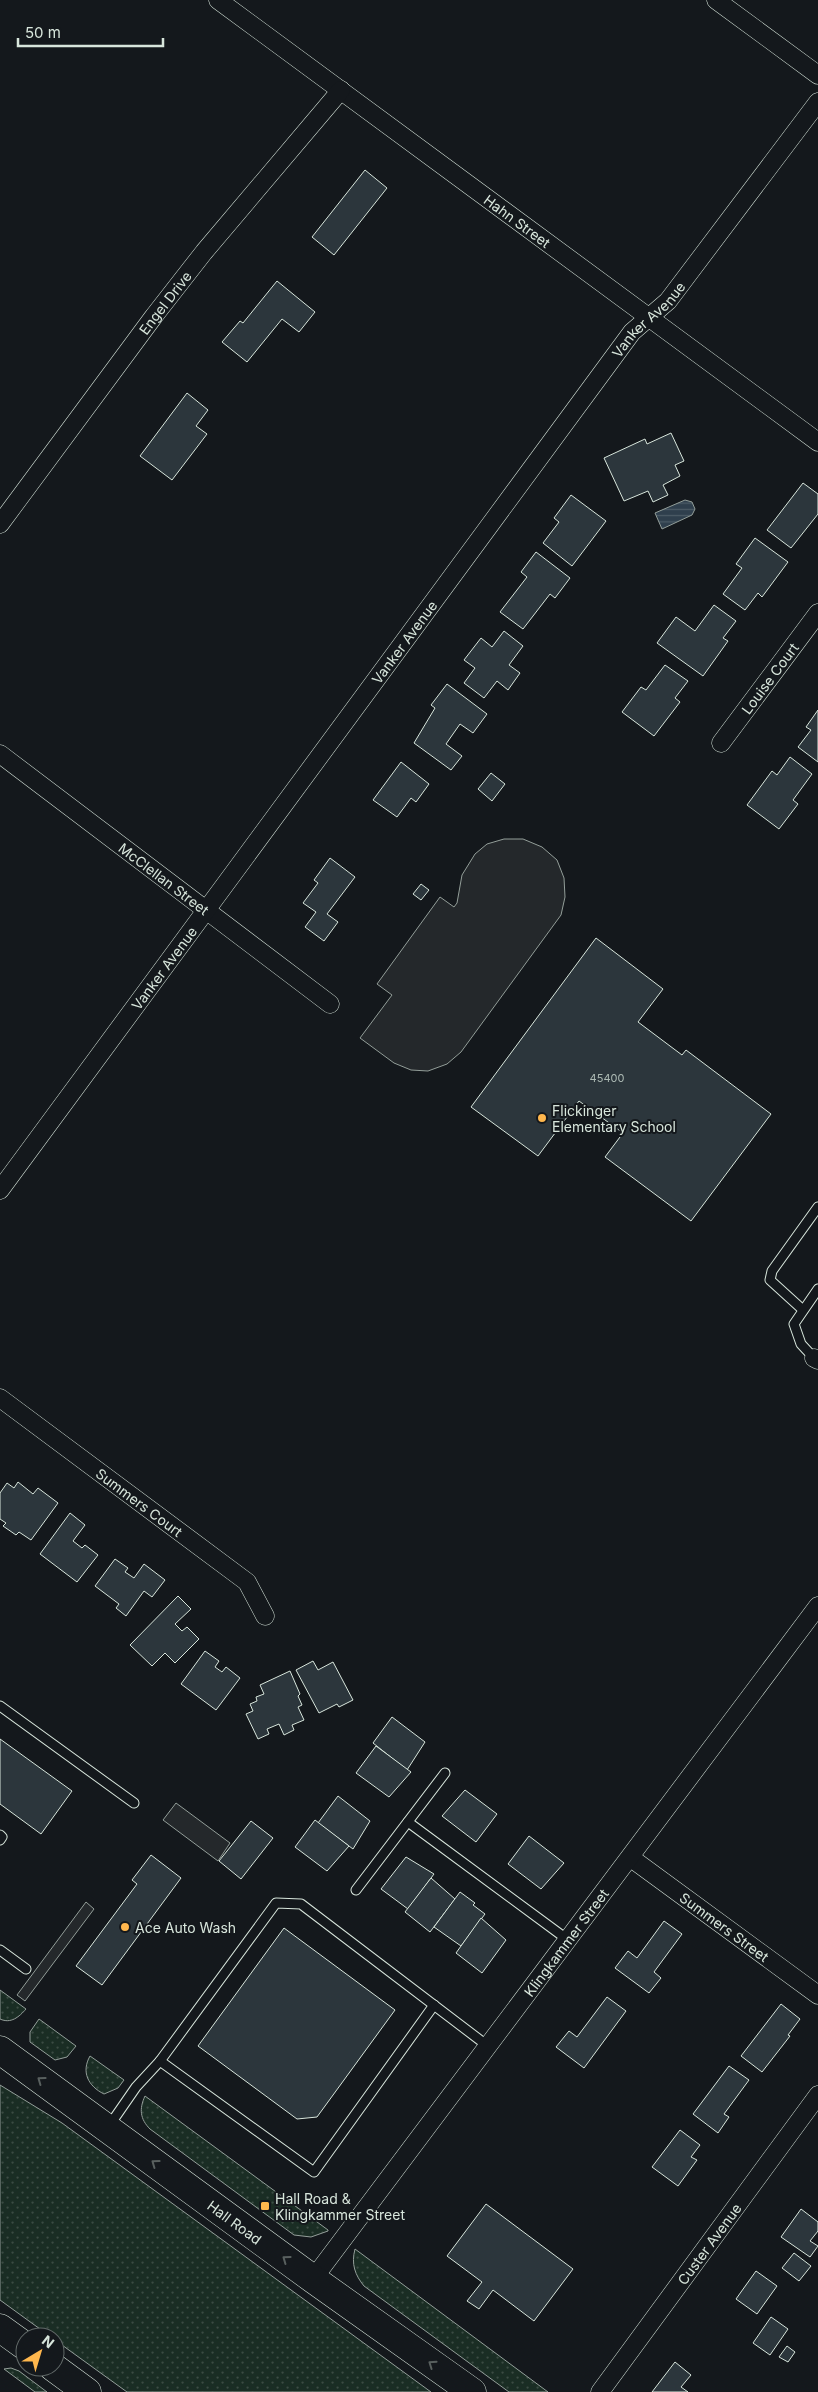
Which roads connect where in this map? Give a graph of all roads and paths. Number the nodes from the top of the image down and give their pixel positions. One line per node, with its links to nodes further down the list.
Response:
1 (218, 0): 4 (street, Hahn Street)
2 (716, 0): 3 (street)
3 (818, 75)
4 (341, 90): 6 (street, Hahn Street); 8 (street, Engel Drive)
5 (818, 102): 6 (street, Vanker Avenue)
6 (649, 317): 7 (street, Hahn Street); 12 (street, Vanker Avenue)
7 (818, 442)
8 (0, 524)
9 (818, 614): 10 (street, Louise Court)
10 (721, 743)
11 (0, 754): 12 (street, McClellan Street)
12 (205, 909): 13 (street, McClellan Street); 14 (street, Vanker Avenue)
13 (330, 1004)
14 (0, 1190)
15 (818, 1207): 17 (lane)
16 (818, 1289): 17 (lane)
17 (803, 1310): 18 (lane)
18 (816, 1359)
19 (0, 1398): 21 (street, Summers Court)
20 (818, 1606): 28 (street, Klingkammer Street)
21 (265, 1616)
22 (0, 1706): 24 (lane)
23 (445, 1772): 25 (lane)
24 (134, 1803)
25 (408, 1822): 29 (lane); 30 (lane)
26 (0, 1835): 27 (lane)
27 (0, 1840)
28 (630, 1858): 30 (street, Klingkammer Street); 33 (street, Summers Street)
29 (356, 1890)
30 (568, 1940): 35 (street, Klingkammer Street)
31 (0, 1950): 32 (lane)
32 (26, 1969)
33 (818, 1995)
34 (434, 2005): 35 (lane); 37 (lane); 37 (lane)
35 (489, 2047): 40 (street, Klingkammer Street)
36 (0, 2050): 39 (highway, Hall Road, one-way to 36)
37 (160, 2061): 39 (lane)
38 (818, 2095): 44 (street, Custer Avenue)
39 (107, 2128): 40 (highway, Hall Road, one-way to 39)
40 (313, 2279): 43 (highway, Hall Road, one-way to 40)
41 (65, 2376): 42 (highway)
42 (87, 2392)
43 (472, 2392)
44 (600, 2392)

